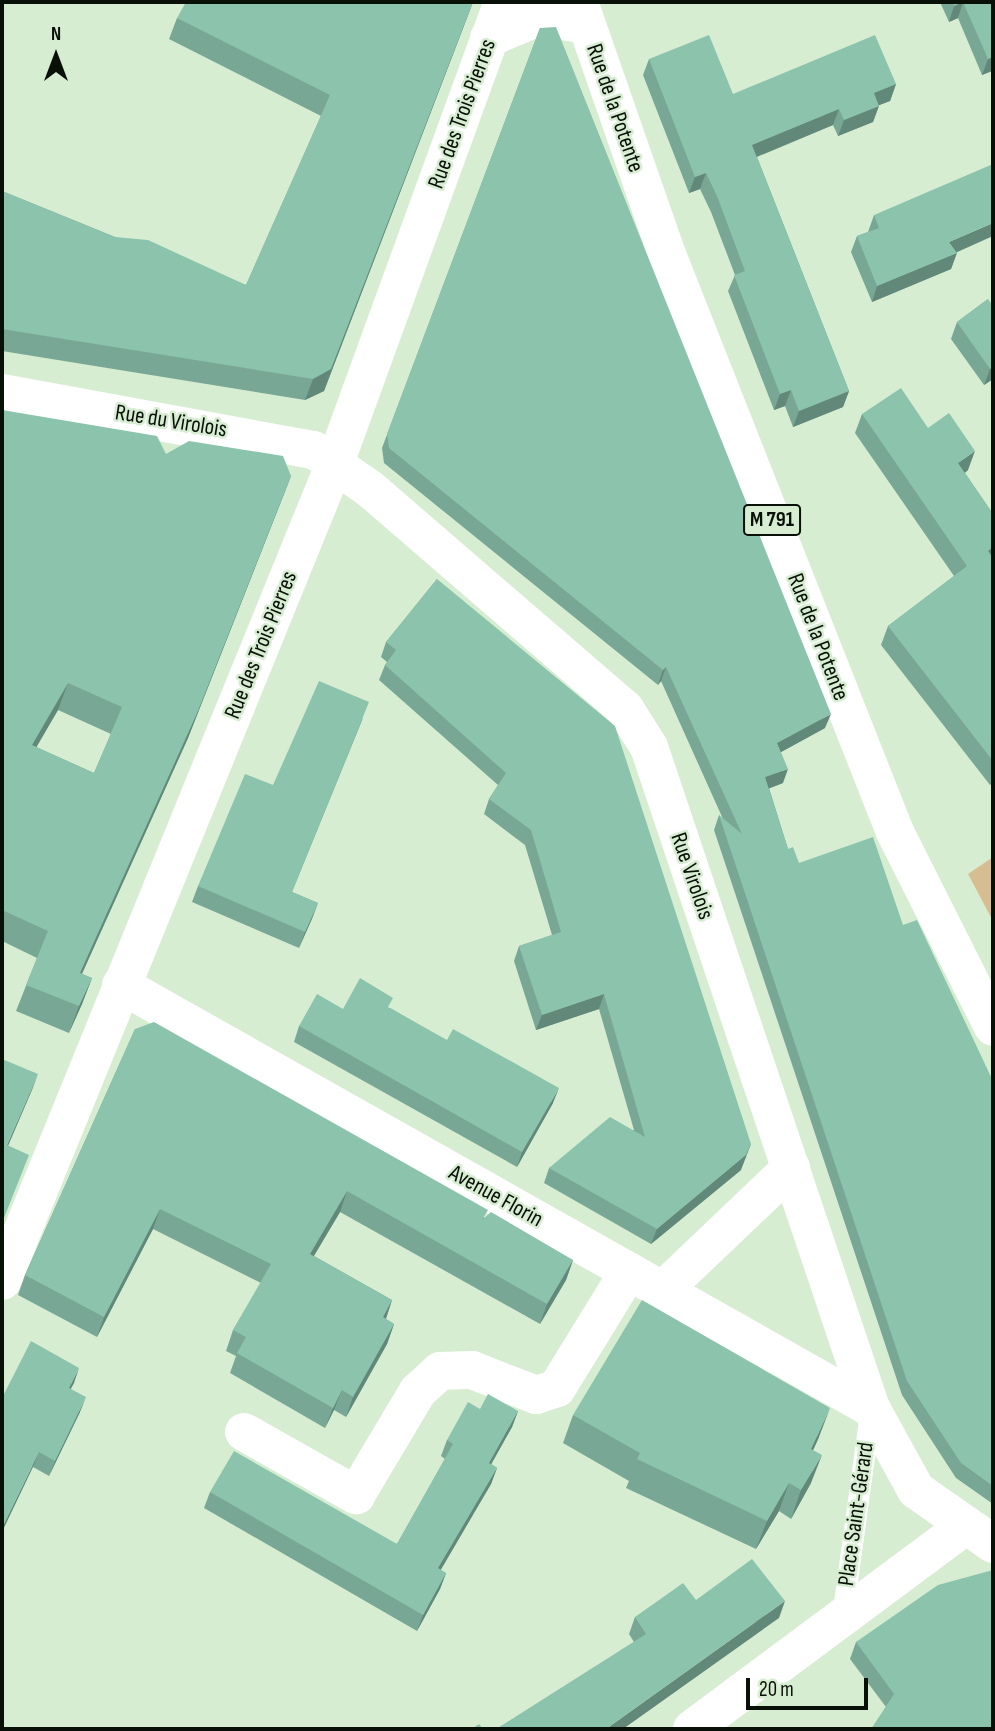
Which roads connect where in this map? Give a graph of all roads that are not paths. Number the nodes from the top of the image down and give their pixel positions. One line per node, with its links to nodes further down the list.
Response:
1 (503, 2): 3 (street, Rue des Trois Pierres)
2 (582, 13): 3 (street); 7 (street, Rue de la Potente / M 791)
3 (489, 38): 5 (street, Rue des Trois Pierres)
4 (2, 393): 5 (street, Rue du Virolois)
5 (335, 463): 6 (street, Rue des Trois Pierres); 8 (street, Rue Virolois)
6 (121, 985): 9 (street, Avenue Florin); 10 (street, Rue des Trois Pierres)
7 (993, 1027)
8 (791, 1168): 11 (street); 12 (street, Rue Virolois)
9 (629, 1270): 11 (street, Avenue Florin); 13 (street)
10 (2, 1281)
11 (663, 1290): 12 (street, Avenue Florin)
12 (871, 1408): 14 (street, Place Saint-Gérard); 15 (lane, Place Saint-Gérard)
13 (244, 1432)
14 (978, 1536): 15 (street, Place Saint-Gérard)
15 (841, 1622): 16 (street)
16 (692, 1729)

